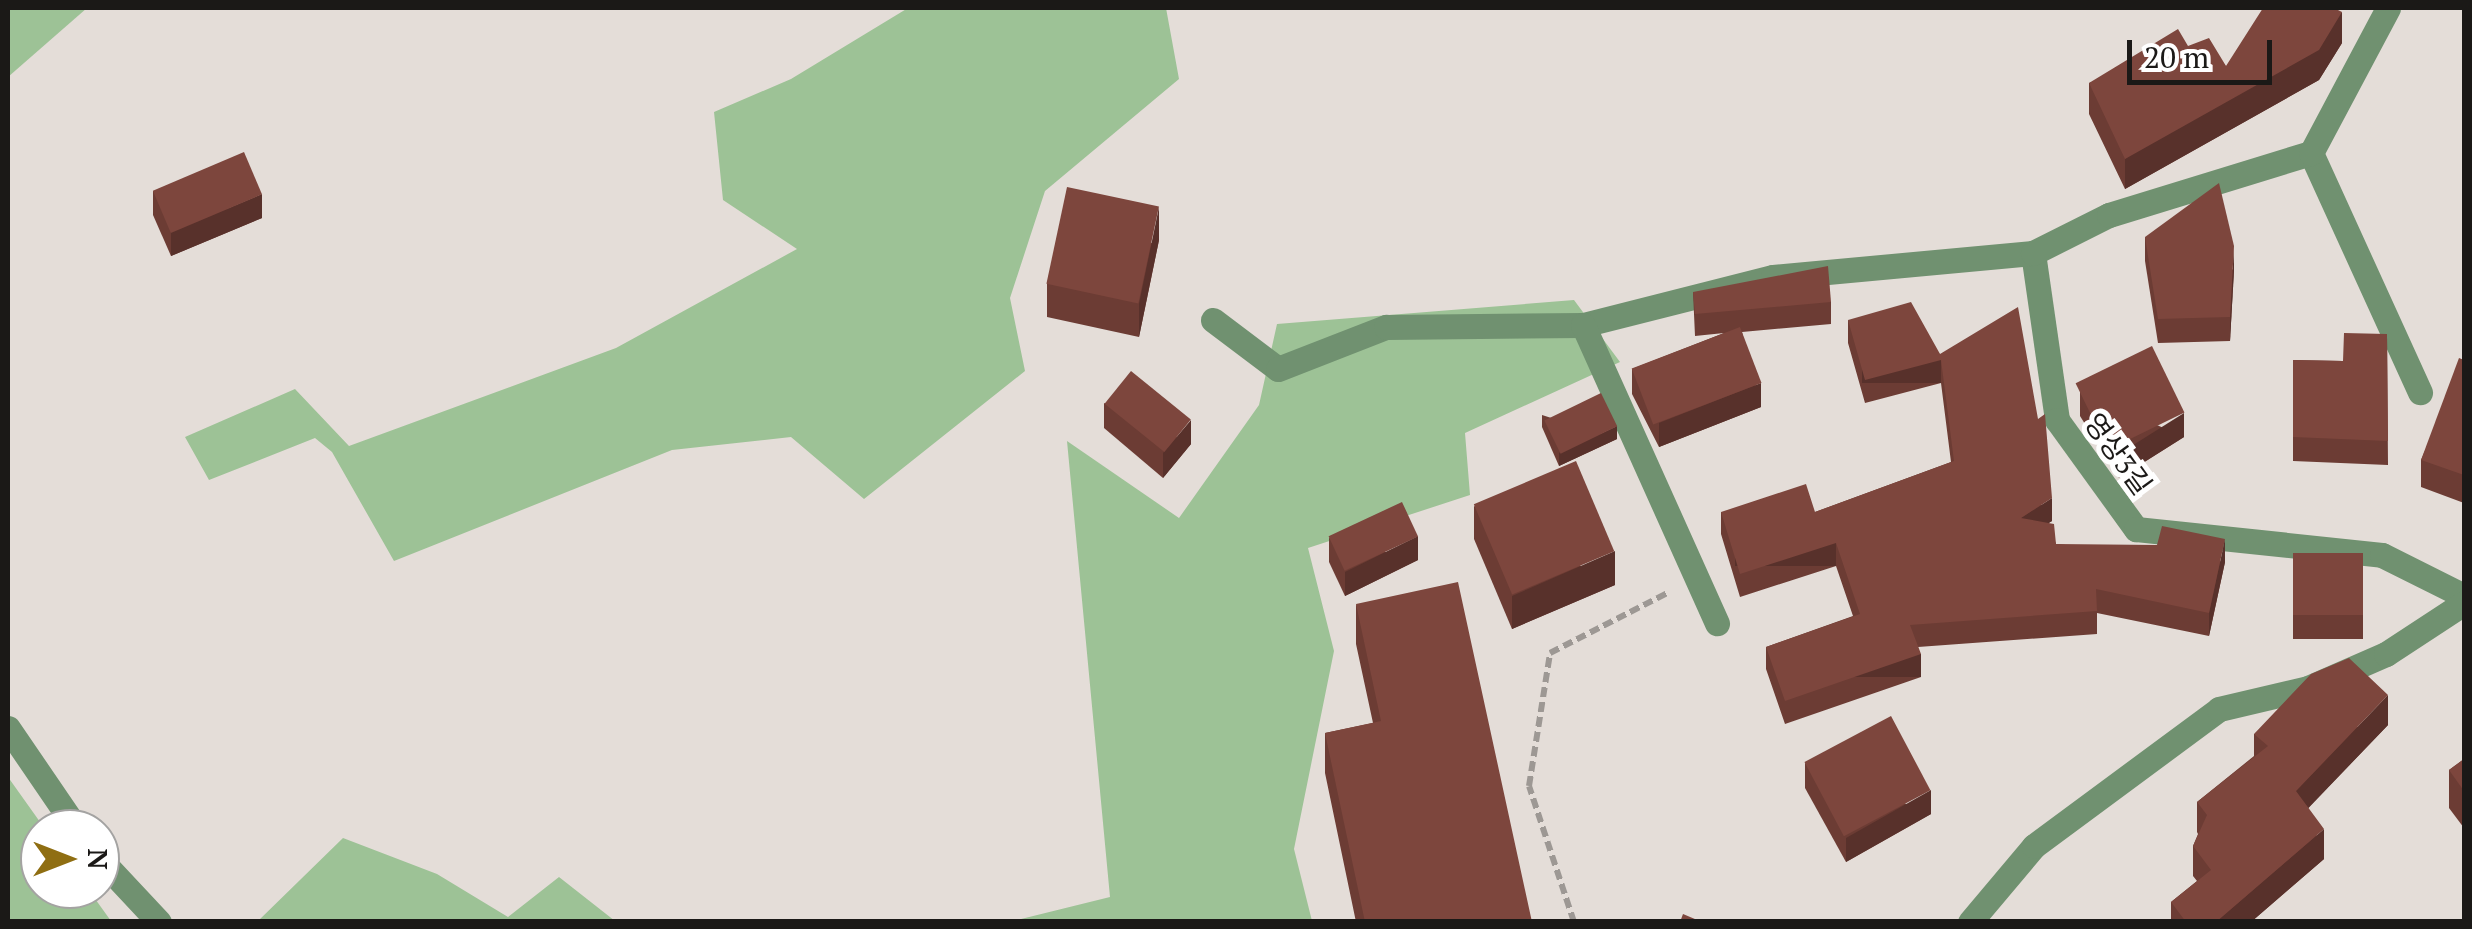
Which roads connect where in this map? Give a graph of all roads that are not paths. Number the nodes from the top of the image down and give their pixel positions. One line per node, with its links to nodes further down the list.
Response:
1 (2388, 8): 2 (street)
2 (2310, 154): 3 (street); 6 (street)
3 (2033, 253): 5 (street); 7 (street, 영상3길)
4 (1213, 320): 5 (street)
5 (1584, 325): 8 (street)
6 (2420, 392)
7 (2464, 600): 13 (street, 영상3길)
8 (1717, 623)
9 (8, 728): 10 (street)
10 (63, 809)
11 (120, 880): 12 (street)
12 (159, 922)
13 (1970, 922)

